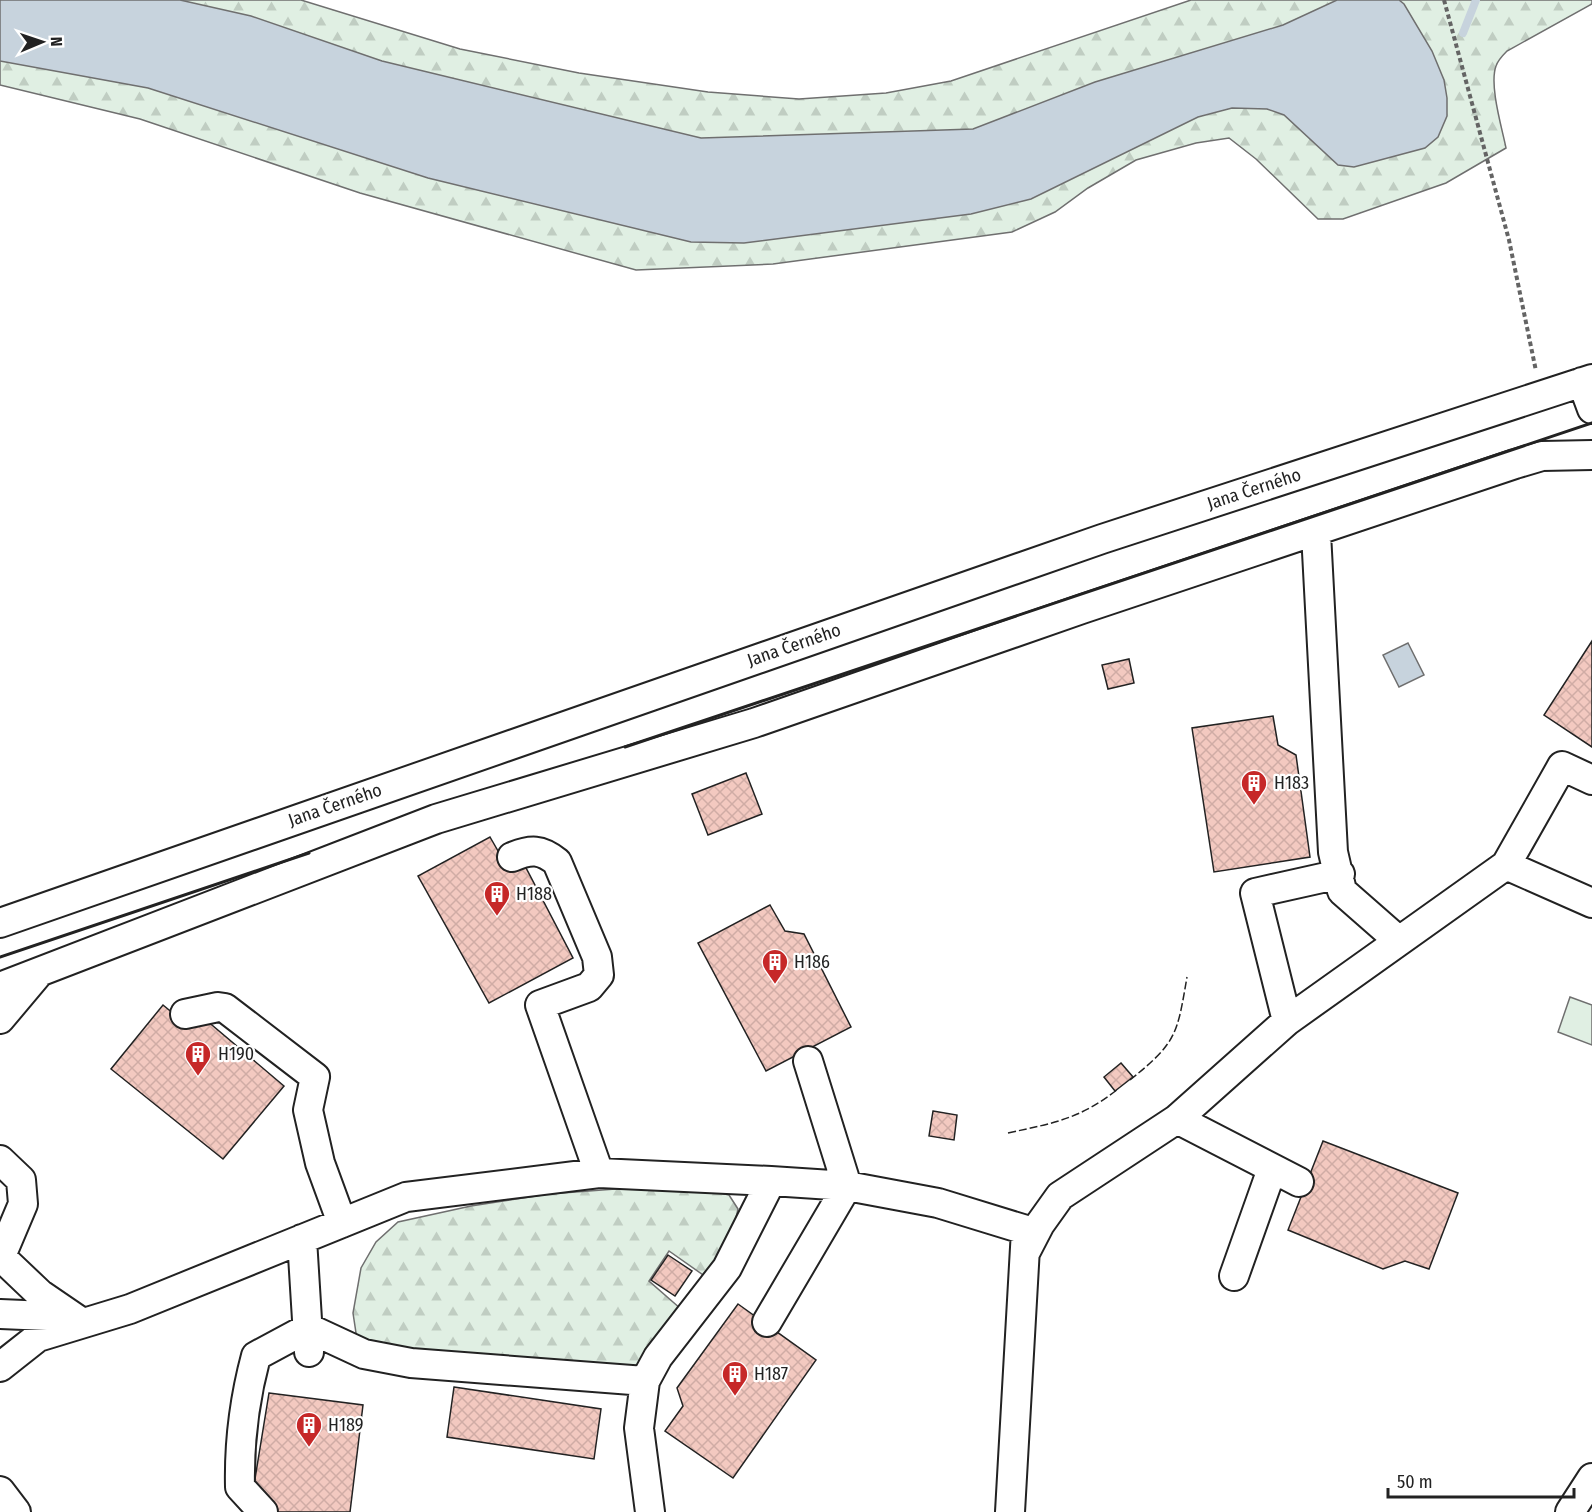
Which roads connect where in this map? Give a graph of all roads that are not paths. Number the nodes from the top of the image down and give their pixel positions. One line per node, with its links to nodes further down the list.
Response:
1 (1587, 380): 2 (street); 10 (street, Jana Černého)
2 (1592, 409)
3 (1592, 455): 4 (street)
4 (1316, 533): 8 (street); 12 (street)
5 (1592, 780): 7 (street)
6 (512, 857): 21 (street)
7 (1506, 865): 9 (street); 11 (street)
8 (1340, 874): 11 (street); 16 (street)
9 (1592, 903)
10 (0, 923)
11 (1399, 940): 16 (street)
12 (38, 974): 13 (street); 15 (street)
13 (0, 987)
14 (185, 1014): 25 (street)
15 (0, 1019)
16 (1287, 1021): 18 (street)
17 (808, 1060): 24 (street)
18 (1177, 1119): 20 (street); 27 (street)
19 (0, 1160): 28 (street)
20 (1272, 1168): 23 (street); 29 (street)
21 (599, 1173): 22 (street); 25 (street)
22 (771, 1181): 24 (street); 35 (street)
23 (1299, 1182)
24 (847, 1186): 27 (street); 32 (street)
25 (342, 1223): 26 (street)
26 (302, 1239): 31 (street); 33 (street)
27 (1026, 1251): 41 (street)
28 (0, 1256): 31 (street)
29 (1234, 1276)
30 (0, 1314): 31 (street)
31 (76, 1319): 34 (street)
32 (767, 1322)
33 (309, 1340): 35 (street); 39 (street)
34 (0, 1367)
35 (645, 1381): 40 (street)
36 (1592, 1478): 42 (street)
37 (0, 1491): 38 (street)
38 (16, 1512)
39 (263, 1512)
40 (650, 1512)
41 (1010, 1512)
42 (1570, 1512)

